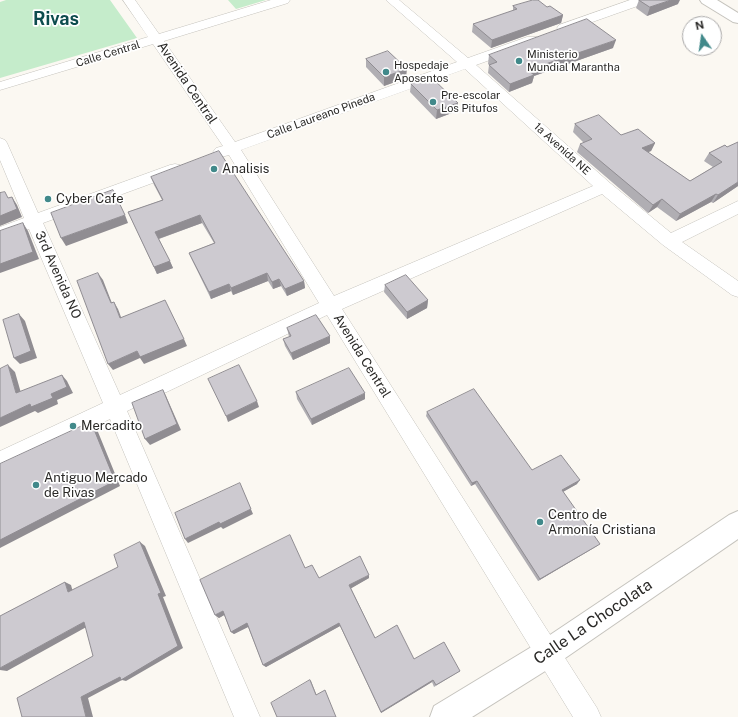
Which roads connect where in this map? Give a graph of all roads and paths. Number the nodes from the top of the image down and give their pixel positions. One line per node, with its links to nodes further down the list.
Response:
1 (129, 0): 7 (street, Avenida Central)
2 (284, 0): 7 (street, Calle Central)
3 (392, 0): 8 (street, 1a Avenida NE)
4 (642, 0): 8 (street, Calle Laureano Pineda)
5 (708, 0): 6 (street)
6 (738, 19)
7 (157, 39): 9 (street, Calle Central); 11 (street, Avenida Central)
8 (466, 63): 11 (street, Calle Laureano Pineda); 14 (street, 1a Avenida NE)
9 (0, 86)
10 (0, 143): 16 (street, 3rd Avenida NO)
11 (232, 148): 12 (street, Calle Laureano Pineda); 20 (street, Avenida Central)
12 (210, 156)
13 (188, 165): 16 (street)
14 (604, 187): 18 (street, 1a Avenida NE); 20 (street)
15 (738, 207): 18 (street)
16 (34, 221): 17 (street); 21 (street, 3rd Avenida NO)
17 (0, 233)
18 (669, 241): 19 (street, 1a Avenida NE)
19 (738, 290)
20 (330, 306): 21 (street); 24 (street, Avenida Central)
21 (115, 406): 22 (street); 25 (street, 3rd Avenida NO)
22 (0, 461)
23 (738, 524): 24 (street, Calle La Chocolata)
24 (548, 653): 26 (street, Calle La Chocolata); 27 (street, Avenida Central)
25 (247, 717)
26 (445, 717)
27 (588, 717)

